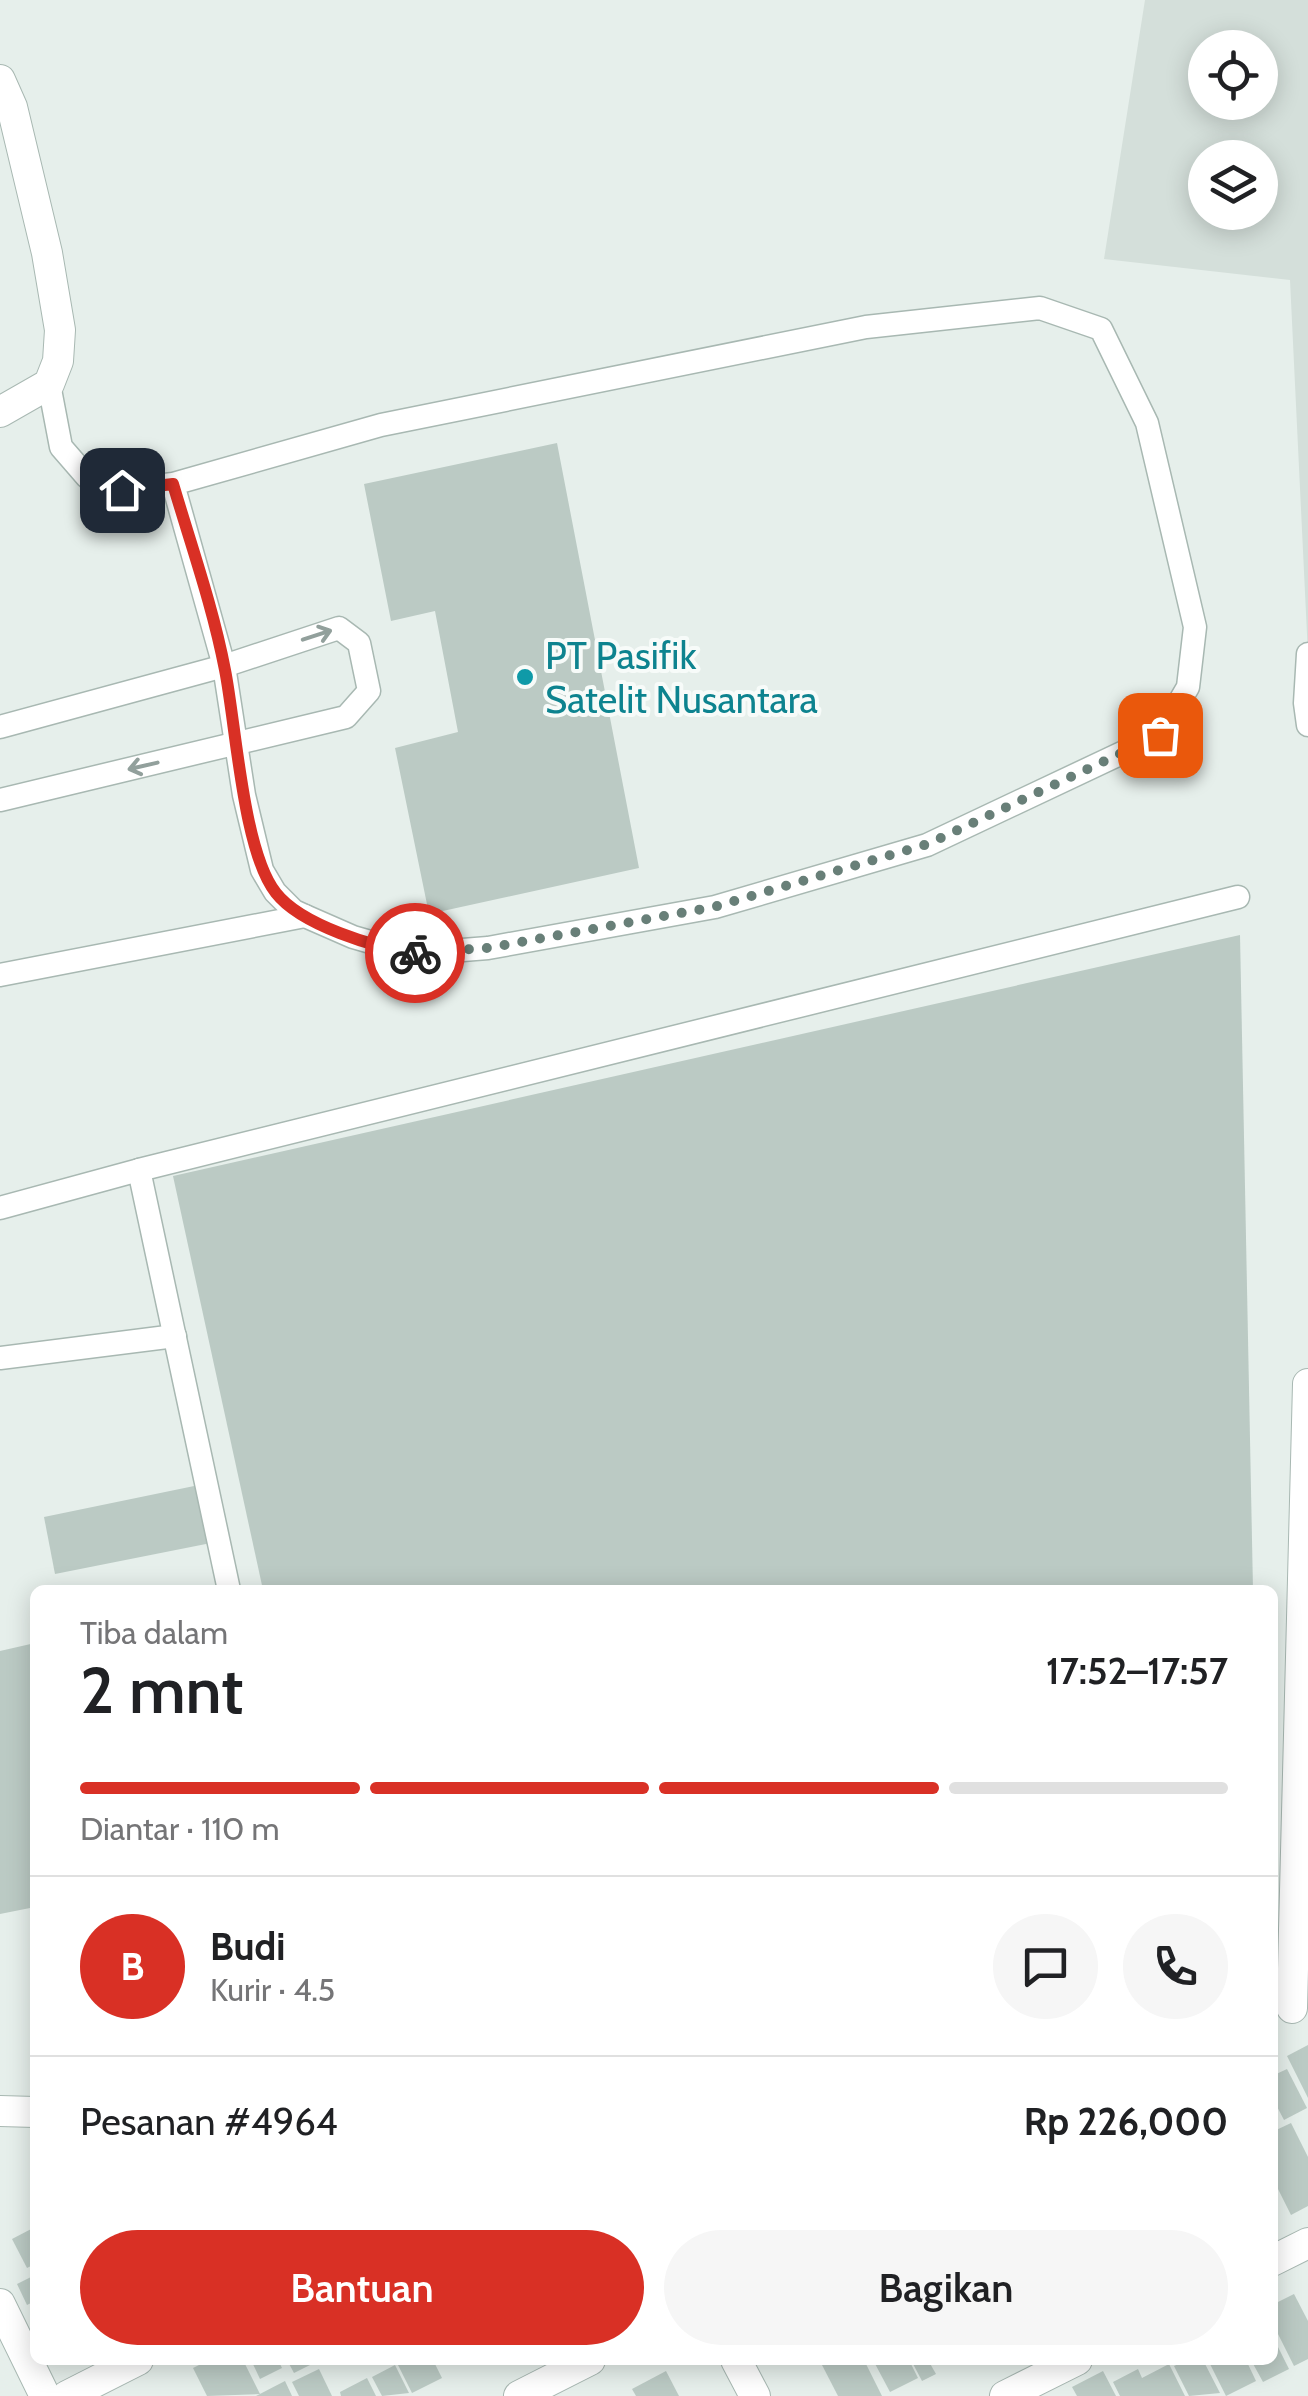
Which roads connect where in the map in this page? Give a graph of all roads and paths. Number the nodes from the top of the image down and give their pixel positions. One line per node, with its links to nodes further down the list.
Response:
1 (0, 80): 2 (street)
2 (49, 384): 3 (street); 4 (lane)
3 (0, 412)
4 (173, 484): 6 (lane); 12 (lane)
5 (1308, 654): 7 (lane)
6 (224, 666): 8 (lane); 9 (lane); 9 (lane, one-way to 9)
7 (1308, 725)
8 (0, 727)
9 (238, 744): 10 (lane, one-way to 10); 12 (lane)
10 (0, 800)
11 (1238, 897): 14 (lane)
12 (305, 916): 13 (lane)
13 (0, 975)
14 (140, 1170): 15 (lane); 16 (lane)
15 (0, 1208)
16 (175, 1336): 17 (lane); 19 (lane)
17 (0, 1358)
18 (1308, 1384): 20 (street)
19 (227, 1585)
20 (1303, 1795): 21 (street)
21 (1291, 2009)
22 (0, 2110): 23 (street)
23 (30, 2112)
24 (1308, 2243): 25 (street)
25 (1278, 2258)
26 (0, 2304): 31 (street)
27 (128, 2365): 32 (street)
28 (580, 2365): 33 (street)
29 (739, 2365): 34 (street)
30 (1066, 2365): 35 (street)
31 (45, 2396)
32 (67, 2396)
33 (519, 2396)
34 (755, 2396)
35 (1005, 2396)

